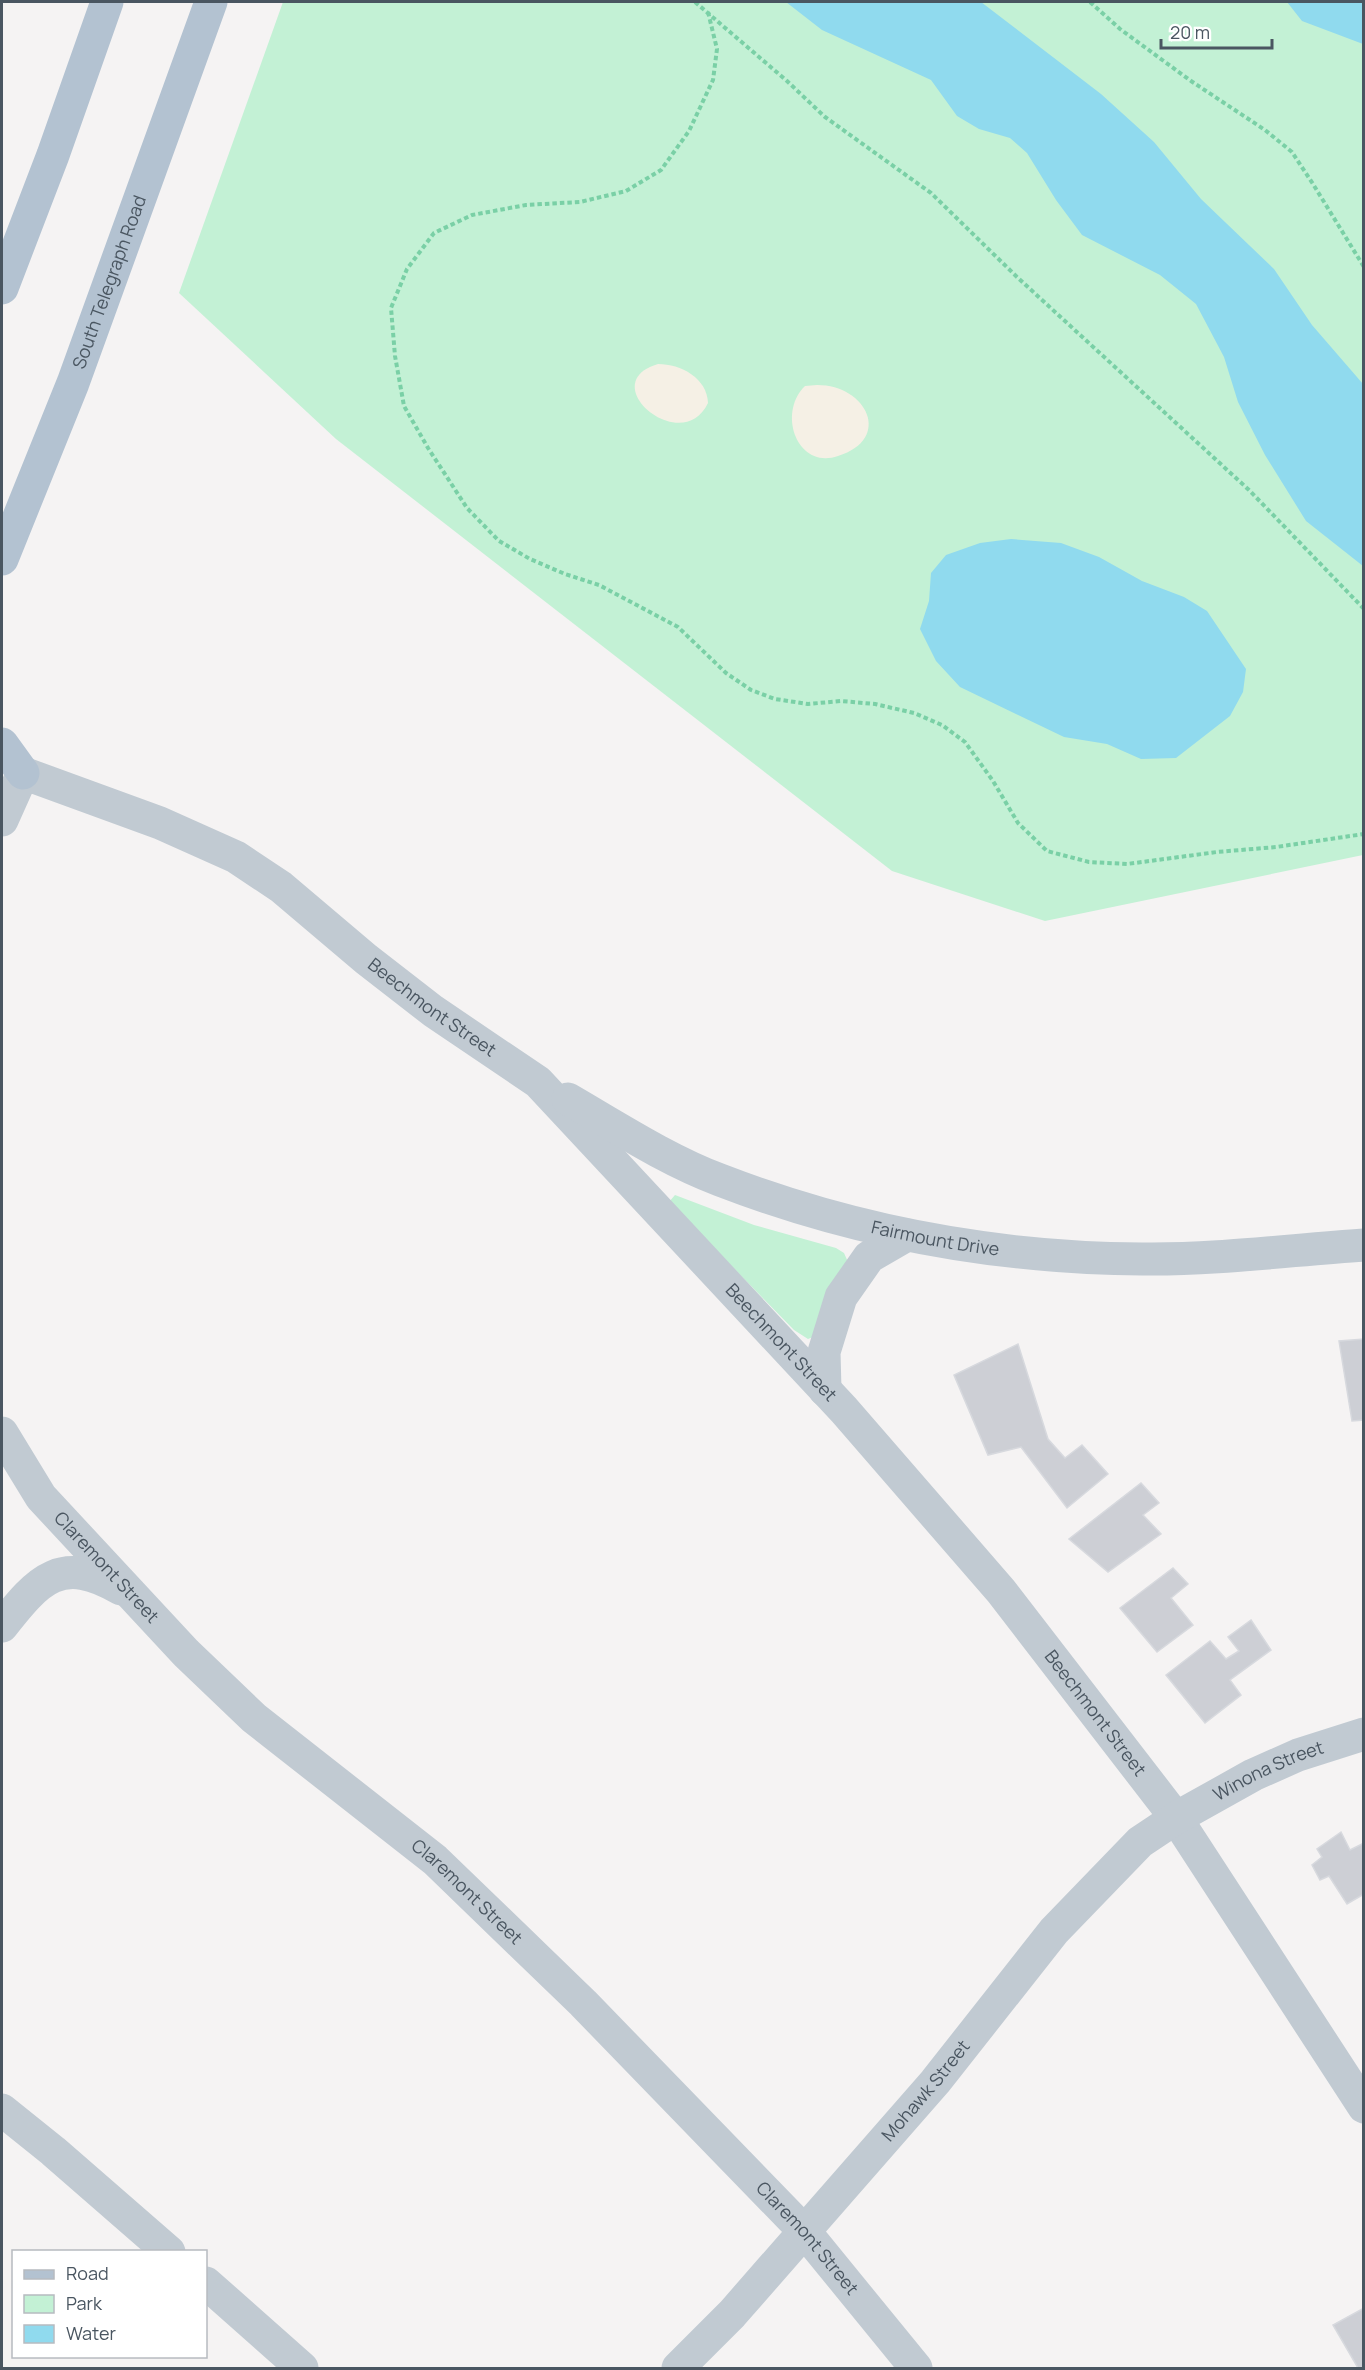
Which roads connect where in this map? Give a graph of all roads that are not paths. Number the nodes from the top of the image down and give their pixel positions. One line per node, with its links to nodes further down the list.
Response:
1 (107, 2): 3 (main road)
2 (211, 2): 4 (main road, South Telegraph Road)
3 (2, 288)
4 (2, 559)
5 (2, 744): 6 (main road)
6 (23, 772): 7 (street); 8 (street, Beechmont Street)
7 (2, 820)
8 (538, 1082): 9 (street, Fairmount Drive); 11 (street, Beechmont Street)
9 (907, 1235): 10 (street, Fairmount Drive); 11 (street)
10 (1364, 1245)
11 (825, 1390): 16 (street, Beechmont Street)
12 (2, 1433): 13 (street, Claremont Street)
13 (132, 1594): 14 (street); 19 (street, Claremont Street)
14 (2, 1626)
15 (1364, 1734): 16 (street, Winona Street)
16 (1176, 1818): 17 (street, Beechmont Street); 19 (street, Mohawk Street)
17 (1364, 2107)
18 (2, 2110): 20 (street)
19 (805, 2232): 23 (street, Mohawk Street); 24 (street, Claremont Street)
20 (167, 2250)
21 (207, 2284): 22 (street)
22 (302, 2368)
23 (678, 2368)
24 (916, 2368)

